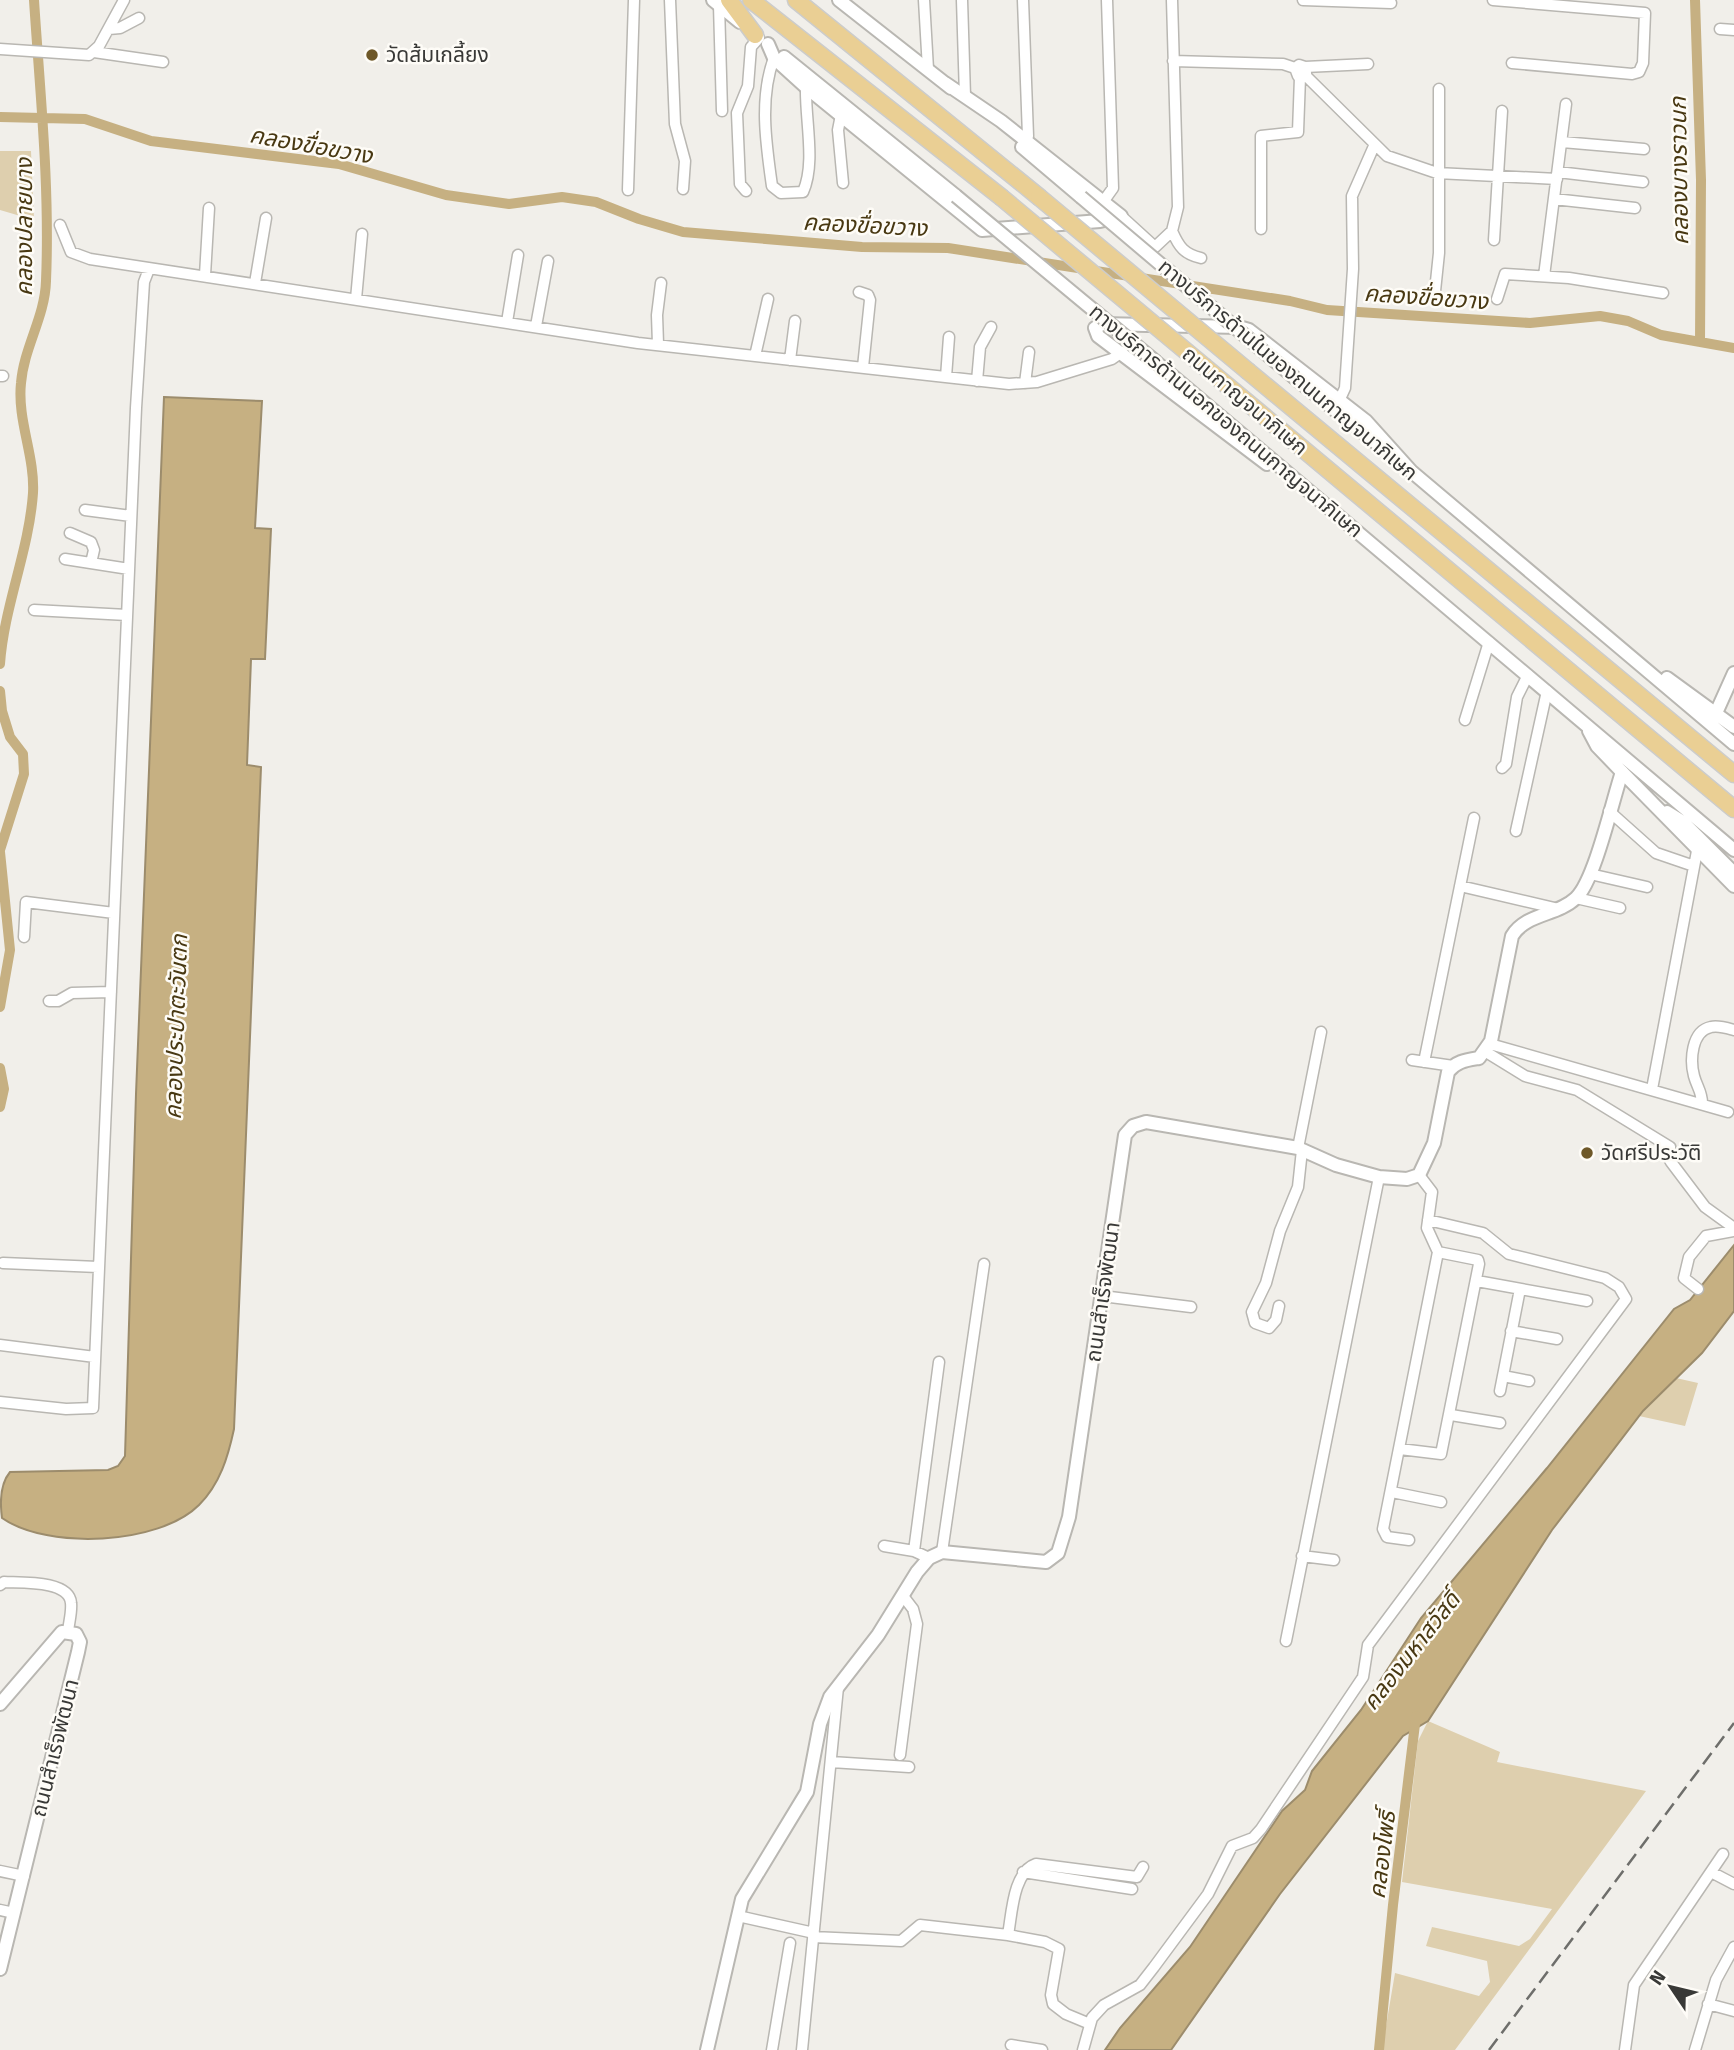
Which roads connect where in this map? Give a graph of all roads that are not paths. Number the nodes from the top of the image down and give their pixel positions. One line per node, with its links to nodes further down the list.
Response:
1 (124, 0): 18 (street)
2 (634, 0): 49 (street)
3 (670, 0): 48 (street)
4 (751, 0): 115 (highway, ถนนกาญจนาภิเษก, bridge)
5 (796, 0): 113 (highway, ถนนกาญจนาภิเษก, bridge)
6 (839, 0): 29 (main road, ทางบริการด้านในของถนนกาญจนาภิเษก)
7 (924, 0): 29 (street)
8 (962, 0): 34 (street)
9 (1023, 0): 39 (street)
10 (1107, 0): 52 (street)
11 (1172, 0): 25 (street)
12 (1303, 0): 16 (street)
13 (1493, 0): 15 (street)
14 (720, 2): 21 (highway); 36 (street)
15 (1537, 3): 27 (street)
16 (1391, 4)
17 (139, 18): 18 (street)
18 (109, 29): 23 (street)
19 (1720, 29): 20 (street)
20 (1734, 30)
21 (761, 39): 24 (main road); 50 (street); 92 (main road, ทางบริการด้านนอกของถนนกาญจนาภิเษก, bridge)
22 (0, 49): 23 (street)
23 (94, 52): 26 (street)
24 (774, 58): 32 (main road); 32 (street)
25 (1173, 61): 30 (street); 59 (street)
26 (163, 62)
27 (1512, 63)
28 (1367, 64): 30 (street)
29 (928, 69): 31 (main road, ทางบริการด้านในของถนนกาญจนาภิเษก)
30 (1301, 71): 41 (street); 58 (street)
31 (945, 83): 34 (main road); 91 (main road, ทางบริการด้านในของถนนกาญจนาภิเษก, bridge)
32 (806, 87): 38 (main road)
33 (1438, 89): 43 (street)
34 (965, 96): 39 (main road)
35 (1566, 104): 40 (street)
36 (722, 111)
37 (1502, 111): 44 (street)
38 (841, 115): 47 (street); 55 (main road)
39 (1026, 141): 52 (main road)
40 (1562, 142): 42 (street); 45 (street)
41 (1374, 146): 43 (street); 90 (street)
42 (1644, 149)
43 (1437, 173): 44 (street); 70 (street)
44 (1498, 176): 45 (street); 61 (street)
45 (1557, 176): 46 (street); 51 (street)
46 (1643, 182)
47 (843, 183)
48 (683, 189)
49 (628, 190)
50 (746, 191)
51 (1555, 199): 54 (street); 67 (street)
52 (1103, 202): 55 (main road)
53 (209, 208): 66 (street)
54 (1635, 208)
55 (1121, 216): 59 (street)
56 (266, 218): 68 (street)
57 (60, 225): 65 (street)
58 (1261, 229)
59 (1172, 231): 63 (street)
60 (362, 234): 73 (street)
61 (1494, 240)
62 (518, 255): 77 (street)
63 (1201, 258)
64 (548, 261): 78 (street)
65 (149, 269): 66 (street); 94 (street)
66 (205, 275): 68 (street)
67 (1544, 276): 72 (street); 75 (street)
68 (255, 283): 73 (street)
69 (661, 284): 81 (street)
70 (1435, 291)
71 (859, 292): 86 (street)
72 (1663, 293)
73 (356, 299): 77 (street)
74 (768, 299): 84 (street)
75 (1497, 299)
76 (795, 321): 85 (street)
77 (507, 322): 78 (street)
78 (536, 326): 81 (street)
79 (991, 327): 88 (street)
80 (949, 337): 87 (street)
81 (658, 344): 84 (street)
82 (1028, 352): 89 (street)
83 (1122, 352): 89 (street); 90 (main road); 92 (main road)
84 (755, 356): 85 (street)
85 (790, 360): 86 (street)
86 (863, 367): 87 (street)
87 (946, 377): 88 (street)
88 (977, 380): 89 (street)
89 (1025, 383)
90 (1340, 399): 91 (main road)
91 (1411, 471): 102 (main road, ทางบริการด้านในของถนนกาญจนาภิเษก)
92 (1317, 497): 101 (main road, ทางบริการด้านนอกของถนนกาญจนาภิเษก)
93 (85, 510): 94 (street)
94 (131, 516): 98 (street)
95 (70, 533): 97 (street)
96 (65, 559): 97 (street)
97 (91, 563): 98 (street)
98 (129, 569): 100 (street)
99 (34, 610): 100 (street)
100 (127, 615): 130 (street)
101 (1489, 642): 104 (main road, ทางบริการด้านนอกของถนนกาญจนาภิเษก); 107 (street)
102 (1639, 663): 106 (main road); 110 (main road, ทางบริการด้านในของถนนกาญจนาภิเษก)
103 (1734, 673): 106 (main road)
104 (1528, 675): 105 (main road, ทางบริการด้านนอกของถนนกาญจนาภิเษก); 111 (street)
105 (1547, 691): 108 (main road, ทางบริการด้านนอกของถนนกาญจนาภิเษก); 118 (street)
106 (1716, 713): 109 (main road)
107 (1465, 720)
108 (1584, 722): 112 (main road); 119 (main road, ทางบริการด้านนอกของถนนกาญจนาภิเษก)
109 (1733, 727)
110 (1734, 744)
111 (1502, 768)
112 (1622, 772): 114 (main road); 116 (main road)
113 (1734, 774)
114 (1652, 802): 120 (main road); 122 (main road)
115 (1734, 809)
116 (1609, 811): 121 (street); 123 (main road)
117 (1474, 817): 124 (street)
118 (1517, 831)
119 (1734, 850)
120 (1697, 852): 121 (street); 125 (main road)
121 (1694, 866): 140 (street)
122 (1734, 873)
123 (1590, 874): 126 (street); 127 (main road)
124 (1460, 886): 129 (street); 138 (street)
125 (1734, 886)
126 (1647, 887)
127 (1576, 898): 128 (street); 129 (main road)
128 (1620, 908)
129 (1559, 909): 136 (main road)
130 (114, 913): 131 (street); 132 (street)
131 (24, 937)
132 (111, 992): 133 (street); 151 (street)
133 (49, 1001)
134 (1734, 1030): 141 (street)
135 (1321, 1032): 143 (street)
136 (1488, 1048): 139 (main road); 140 (street); 147 (street)
137 (1412, 1060): 138 (street)
138 (1424, 1062): 139 (street)
139 (1453, 1066): 144 (main road)
140 (1652, 1090): 141 (street)
141 (1702, 1103): 142 (street)
142 (1728, 1112)
143 (1300, 1149): 145 (main road, ถนนสำเร็จพัฒนา); 155 (main road, ถนนสำเร็จพัฒนา); 157 (street)
144 (1419, 1175): 145 (main road, ถนนสำเร็จพัฒนา); 146 (street)
145 (1380, 1177): 177 (street)
146 (1428, 1220): 148 (street); 208 (street)
147 (1734, 1230): 154 (street)
148 (1438, 1252): 152 (street); 170 (street)
149 (3, 1262): 151 (street)
150 (984, 1264): 176 (street)
151 (98, 1267): 162 (street)
152 (1476, 1281): 153 (street); 168 (street)
153 (1520, 1289): 156 (street); 159 (street)
154 (1698, 1289)
155 (1102, 1296): 158 (street); 176 (main road, ถนนสำเร็จพัฒนา)
156 (1587, 1301)
157 (1279, 1306)
158 (1191, 1307)
159 (1511, 1331): 160 (street); 164 (street)
160 (1557, 1339)
161 (0, 1345): 162 (street)
162 (95, 1357): 167 (street)
163 (939, 1362): 175 (street)
164 (1503, 1376): 165 (street); 166 (street)
165 (1529, 1381)
166 (1500, 1391)
167 (0, 1402)
168 (1451, 1415): 169 (street); 170 (street)
169 (1500, 1423)
170 (1400, 1449): 171 (street)
171 (1392, 1492): 172 (street); 173 (street)
172 (1441, 1502)
173 (1409, 1540)
174 (884, 1546): 175 (street)
175 (914, 1551): 178 (street)
176 (942, 1552): 178 (main road)
177 (1302, 1556): 179 (street); 183 (street)
178 (929, 1558): 181 (main road)
179 (1334, 1560)
180 (0, 1585): 182 (street)
181 (903, 1596): 184 (main road); 186 (street)
182 (68, 1631): 185 (main road, ถนนสำเร็จพัฒนา); 194 (main road, ถนนสำเร็จพัฒนา)
183 (1286, 1641)
184 (838, 1687): 187 (street); 199 (main road)
185 (0, 1704)
186 (900, 1755)
187 (831, 1762): 188 (street); 200 (street)
188 (909, 1768)
189 (1723, 1854): 192 (street)
190 (1143, 1867): 193 (street)
191 (0, 1871): 194 (street)
192 (1712, 1871): 195 (street); 215 (street)
193 (1023, 1872): 196 (street); 201 (street)
194 (24, 1876): 198 (main road, ถนนสำเร็จพัฒนา)
195 (1734, 1884)
196 (1132, 1889)
197 (0, 1910): 198 (street)
198 (14, 1913): 202 (main road, ถนนสำเร็จพัฒนา)
199 (738, 1916): 200 (street); 210 (main road)
200 (814, 1935): 201 (street); 212 (street)
201 (1009, 1935): 208 (street)
202 (4, 1939): 205 (main road, ถนนสำเร็จพัฒนา)
203 (790, 1942): 211 (street)
204 (1734, 1947): 206 (street)
205 (0, 1969)
206 (1708, 2004): 207 (street); 216 (street)
207 (1734, 2011)
208 (1090, 2024): 214 (street)
209 (1011, 2045): 213 (street)
210 (707, 2050)
211 (772, 2050)
212 (802, 2050)
213 (1042, 2050)
214 (1083, 2050)
215 (1625, 2050)
216 (1695, 2050)

